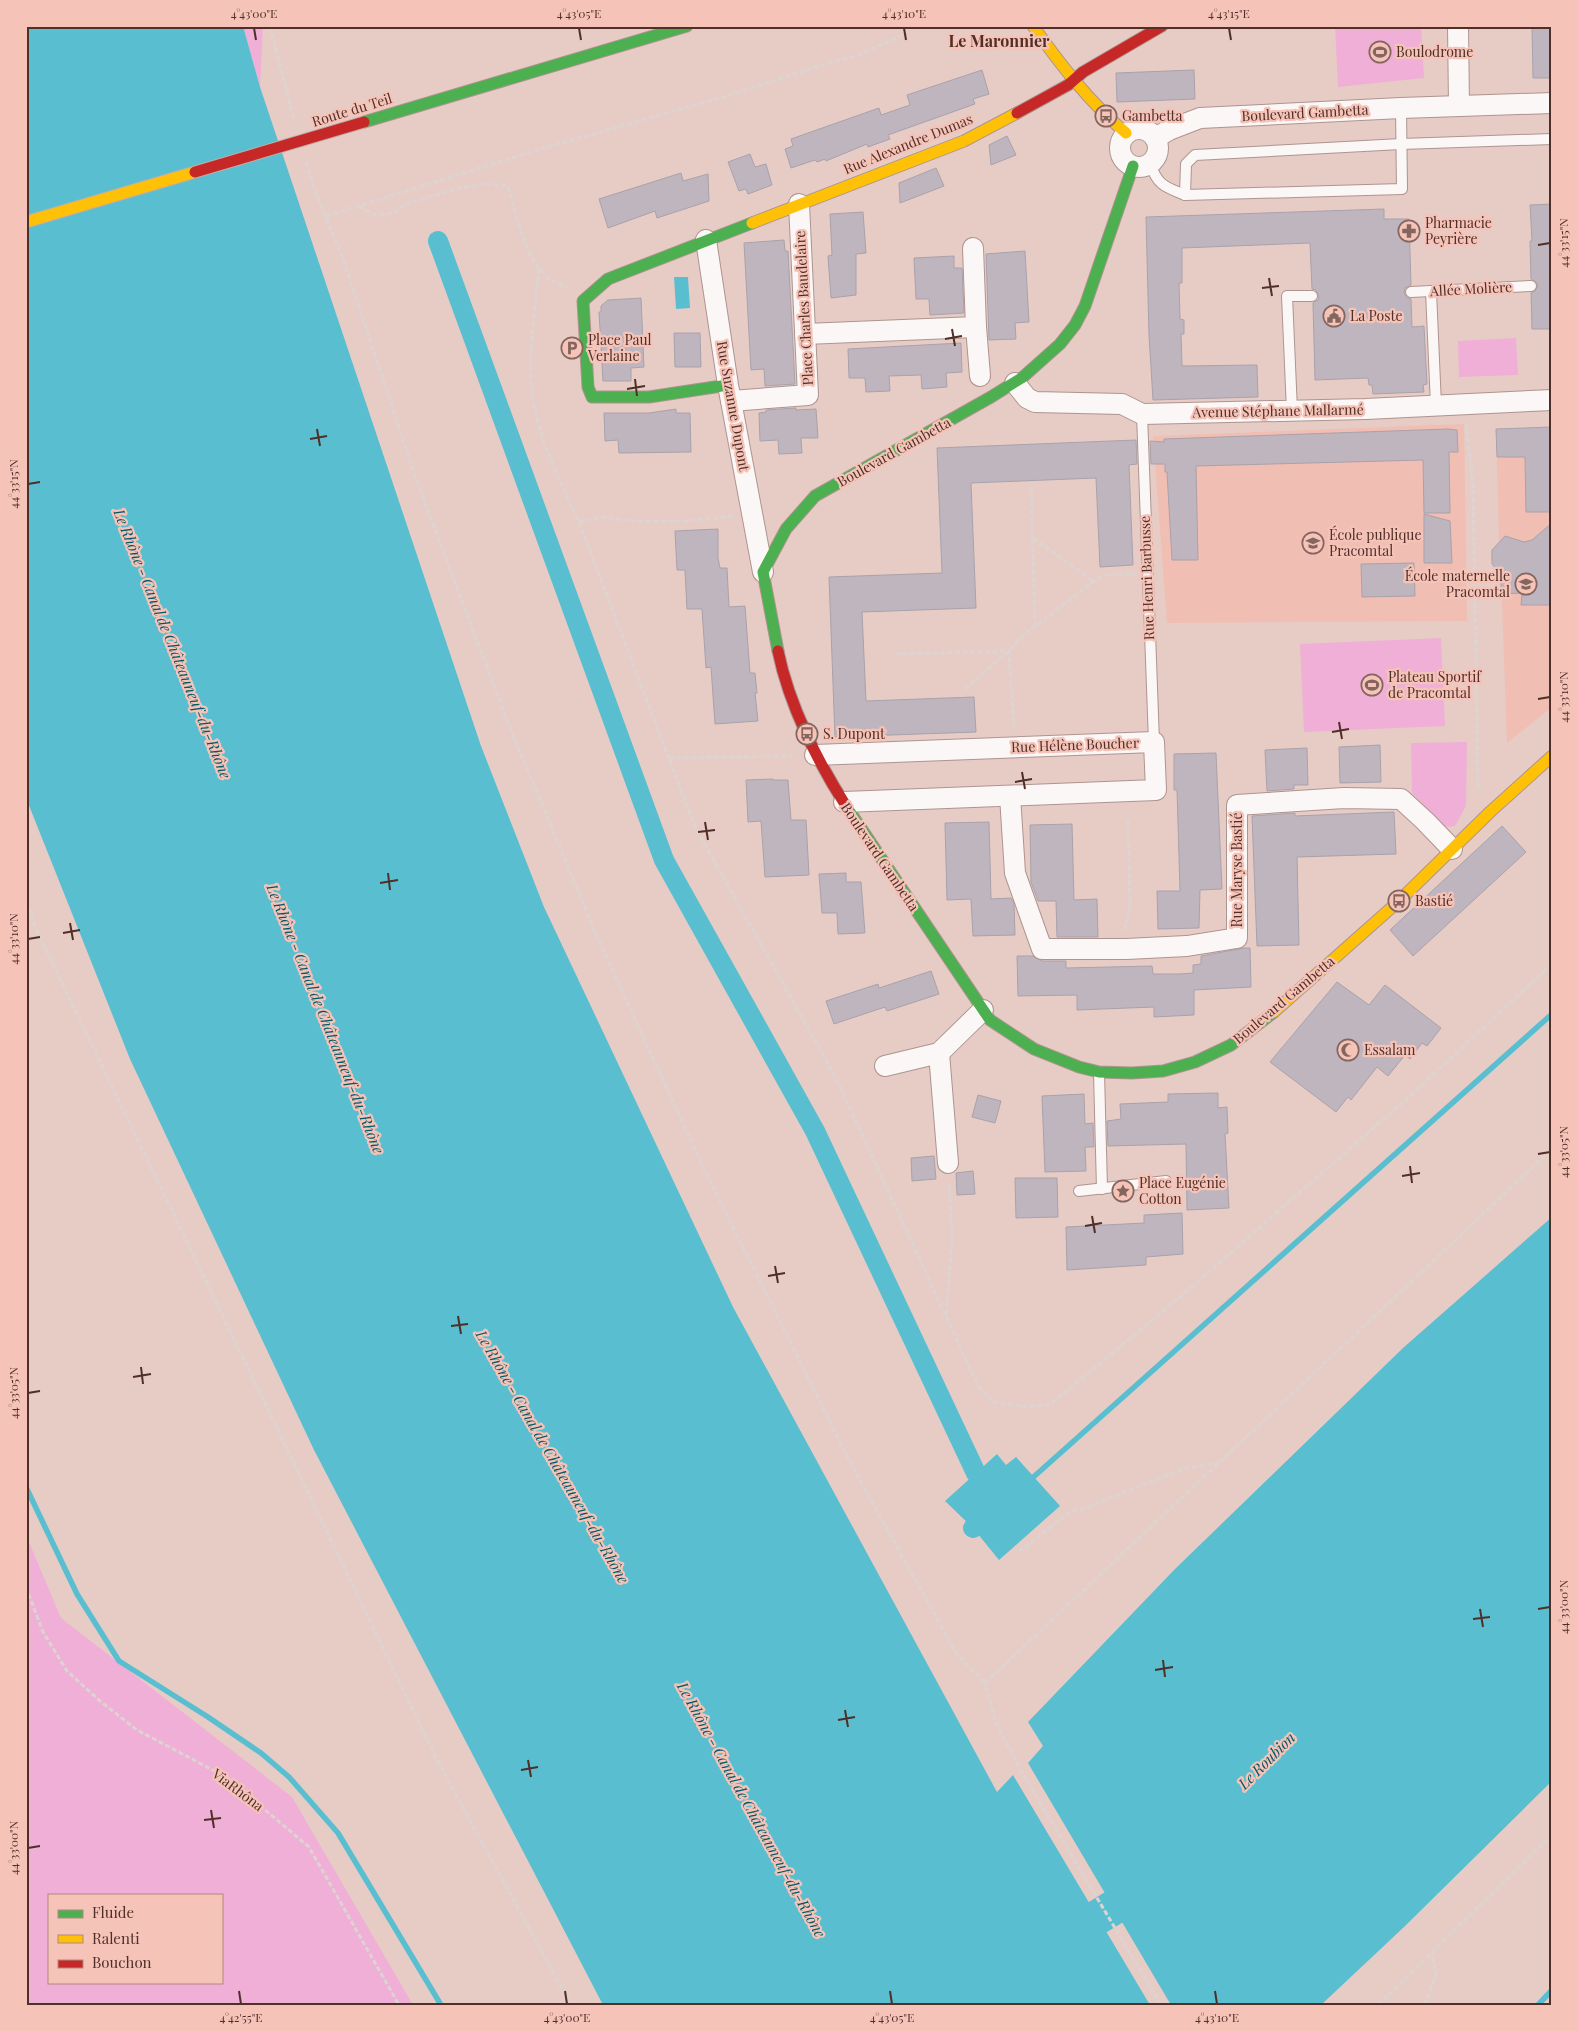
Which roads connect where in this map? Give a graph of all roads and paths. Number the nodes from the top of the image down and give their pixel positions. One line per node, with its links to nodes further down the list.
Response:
1 (270, 26): 11 (path)
2 (687, 26): 22 (street, Route du Teil, bridge)
3 (910, 26): 20 (path)
4 (1033, 26): 7 (street)
5 (1162, 26): 7 (street, Rue Alexandre Dumas)
6 (1458, 26): 9 (street)
7 (1076, 80): 12 (street); 19 (street, Rue Alexandre Dumas)
8 (1552, 103): 9 (street, Boulevard Gambetta)
9 (1460, 106): 10 (street, Boulevard Gambetta)
10 (1401, 108): 13 (street, Boulevard Gambetta); 15 (lane)
11 (295, 125)
12 (1126, 133): 13 (street); 17 (street)
13 (1156, 138): 17 (street)
14 (1552, 139): 15 (lane)
15 (1401, 144): 18 (lane); 18 (lane)
16 (304, 154): 21 (path)
17 (1142, 165): 18 (lane); 34 (street, Boulevard Gambetta)
18 (1185, 195)
19 (799, 204): 23 (street, Rue Alexandre Dumas); 32 (street, Place Charles Baudelaire)
20 (359, 206): 21 (path); 25 (path)
21 (326, 216): 78 (path)
22 (26, 222)
23 (706, 240): 29 (street); 35 (street, Rue Suzanne Dupont)
24 (973, 248): 31 (street)
25 (539, 269): 29 (path); 43 (path)
26 (1531, 286): 27 (lane, Allée Molière)
27 (1431, 291): 28 (lane, Allée Molière); 38 (lane)
28 (1411, 292)
29 (589, 295): 35 (street)
30 (1312, 296): 39 (lane)
31 (976, 327): 32 (street); 33 (street)
32 (805, 334): 35 (street, Place Charles Baudelaire)
33 (980, 376)
34 (1015, 383): 40 (street, Avenue Stéphane Mallarmé); 45 (street, Boulevard Gambetta)
35 (729, 393): 42 (street, Rue Suzanne Dupont)
36 (1552, 400): 37 (street, Avenue Stéphane Mallarmé)
37 (1464, 404): 38 (street, Avenue Stéphane Mallarmé); 59 (path)
38 (1436, 406): 39 (street, Avenue Stéphane Mallarmé)
39 (1292, 411): 40 (street, Avenue Stéphane Mallarmé)
40 (1142, 414): 46 (lane, Rue Henri Barbusse)
41 (1031, 487): 44 (path)
42 (752, 513): 43 (path); 45 (street, Rue Suzanne Dupont)
43 (579, 522): 56 (path)
44 (1032, 538): 47 (path); 48 (path)
45 (764, 572): 54 (street, Boulevard Gambetta)
46 (1146, 574): 47 (path); 52 (lane, Rue Henri Barbusse)
47 (1094, 582): 48 (path)
48 (1035, 627): 49 (path)
49 (1009, 651): 50 (path); 51 (path); 53 (path)
50 (895, 654)
51 (965, 689)
52 (1154, 742): 53 (street, Rue Hélène Boucher); 57 (street, Rue Hélène Boucher)
53 (1015, 748): 54 (street, Rue Hélène Boucher)
54 (815, 755): 56 (path); 58 (street, Boulevard Gambetta)
55 (1552, 756): 59 (street, Boulevard Gambetta)
56 (669, 758): 74 (path)
57 (1010, 796): 58 (street, Rue Hélène Boucher); 63 (street, Rue Maryse Bastié)
58 (844, 802): 65 (street, Boulevard Gambetta)
59 (1490, 812): 61 (street, Boulevard Gambetta)
60 (1128, 819): 63 (path)
61 (1452, 849): 63 (street, Rue Maryse Bastié); 68 (street, Boulevard Gambetta)
62 (26, 901): 82 (path)
63 (1126, 949)
64 (1552, 964): 74 (path)
65 (983, 1010): 66 (street); 68 (street, Boulevard Gambetta)
66 (939, 1054): 67 (street); 70 (street)
67 (885, 1066)
68 (1099, 1072): 72 (lane)
69 (1552, 1149): 75 (path)
70 (948, 1163): 74 (path)
71 (1166, 1181): 72 (lane)
72 (1102, 1190): 73 (lane)
73 (1079, 1191)
74 (946, 1316)
75 (1218, 1463): 76 (path); 78 (path)
76 (1019, 1552)
77 (26, 1587): 81 (path, ViaRhôna)
78 (985, 1683): 83 (path)
79 (1552, 1835): 80 (path)
80 (1432, 1952): 84 (path); 85 (path)
81 (399, 2005)
82 (571, 2005)
83 (1161, 2005)
84 (1378, 2005)
85 (1425, 2005)

